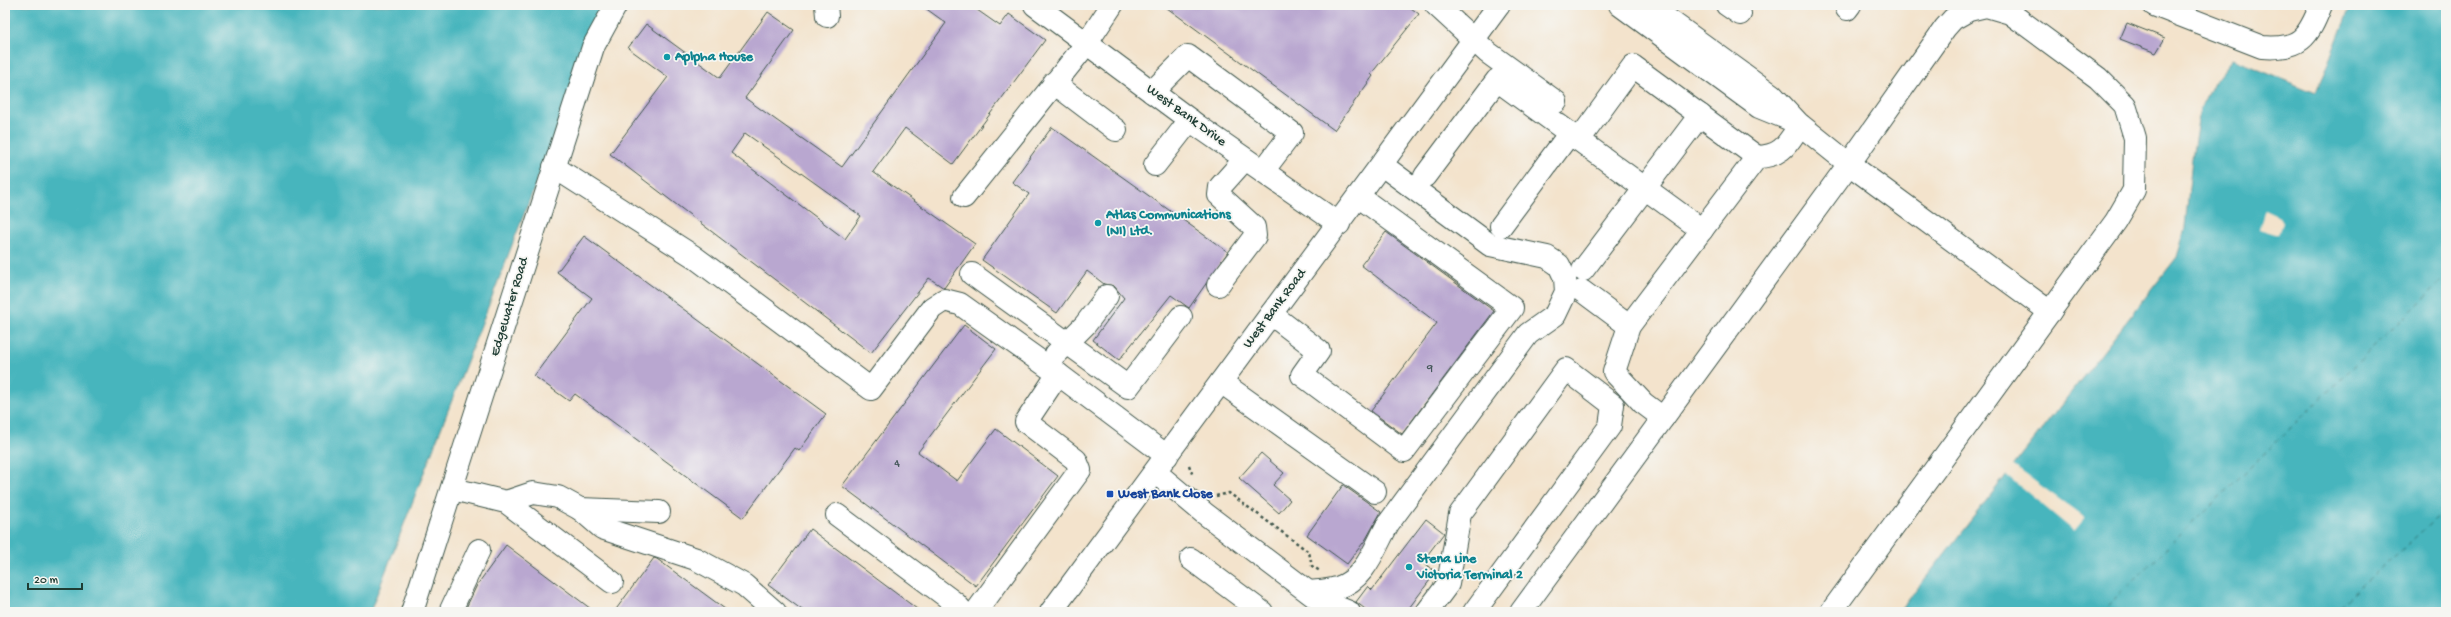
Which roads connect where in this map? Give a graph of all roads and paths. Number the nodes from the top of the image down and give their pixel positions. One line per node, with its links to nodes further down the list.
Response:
1 (616, 5): 25 (street, Edgewater Road)
2 (1035, 5): 11 (street, West Bank Drive)
3 (1112, 5): 11 (street)
4 (1436, 5): 10 (street)
5 (1499, 5): 10 (street, West Bank Road)
6 (1620, 5): 17 (street)
7 (1648, 5): 17 (street)
8 (2154, 5): 9 (street)
9 (2322, 5)
10 (1474, 39): 14 (street); 22 (street, West Bank Road)
11 (1087, 43): 12 (street); 13 (street, West Bank Drive)
12 (1054, 83): 18 (street); 30 (street)
13 (1152, 92): 16 (street, West Bank Drive); 26 (street)
14 (1556, 102)
15 (1700, 115): 19 (street); 20 (street); 28 (street)
16 (1190, 120): 21 (street, West Bank Drive); 24 (street)
17 (1799, 124): 20 (street); 23 (street)
18 (1116, 130)
19 (1574, 137): 27 (street); 28 (street); 32 (street)
20 (1757, 157): 33 (street)
21 (1245, 159): 26 (street, West Bank Drive); 36 (street)
22 (1382, 164): 29 (street, West Bank Road); 61 (street)
23 (1849, 164): 39 (street); 39 (street); 46 (street)
24 (1155, 165)
25 (554, 167): 44 (street); 50 (street, Edgewater Road)
26 (1263, 171): 31 (street, West Bank Drive)
27 (1425, 176)
28 (1645, 188): 33 (street); 34 (street)
29 (1358, 196): 31 (street, West Bank Road); 40 (street)
30 (964, 197)
31 (1338, 224): 40 (street, West Bank Road)
32 (1501, 226)
33 (1702, 230): 42 (street)
34 (1583, 270)
35 (972, 274): 43 (street)
36 (1218, 284)
37 (1582, 291): 42 (street)
38 (1107, 296): 43 (street)
39 (2050, 312): 73 (street)
40 (1271, 314): 45 (street, West Bank Road)
41 (1181, 317): 43 (street)
42 (1630, 326): 46 (street)
43 (1065, 343): 44 (street)
44 (1053, 370): 47 (street); 66 (street)
45 (1221, 382): 47 (street, West Bank Road); 51 (street)
46 (1663, 418): 72 (street)
47 (1161, 464): 61 (street); 67 (street, West Bank Road)
48 (1189, 465): 49 (path)
49 (1194, 478)
50 (453, 489): 53 (street); 62 (street, Edgewater Road)
51 (1375, 492)
52 (1212, 493): 59 (path)
53 (506, 502): 54 (street); 60 (street)
54 (580, 509): 55 (street); 64 (street)
55 (659, 512)
56 (837, 515): 65 (street)
57 (479, 550): 63 (street)
58 (1192, 559): 68 (street)
59 (1322, 573)
60 (612, 582)
61 (1318, 601): 69 (street)
62 (412, 612)
63 (450, 612)
64 (775, 612)
65 (963, 612)
66 (976, 612)
67 (1051, 612)
68 (1262, 612)
69 (1349, 612)
70 (1427, 612): 71 (street)
71 (1474, 612)
72 (1521, 612)
73 (1831, 612)

